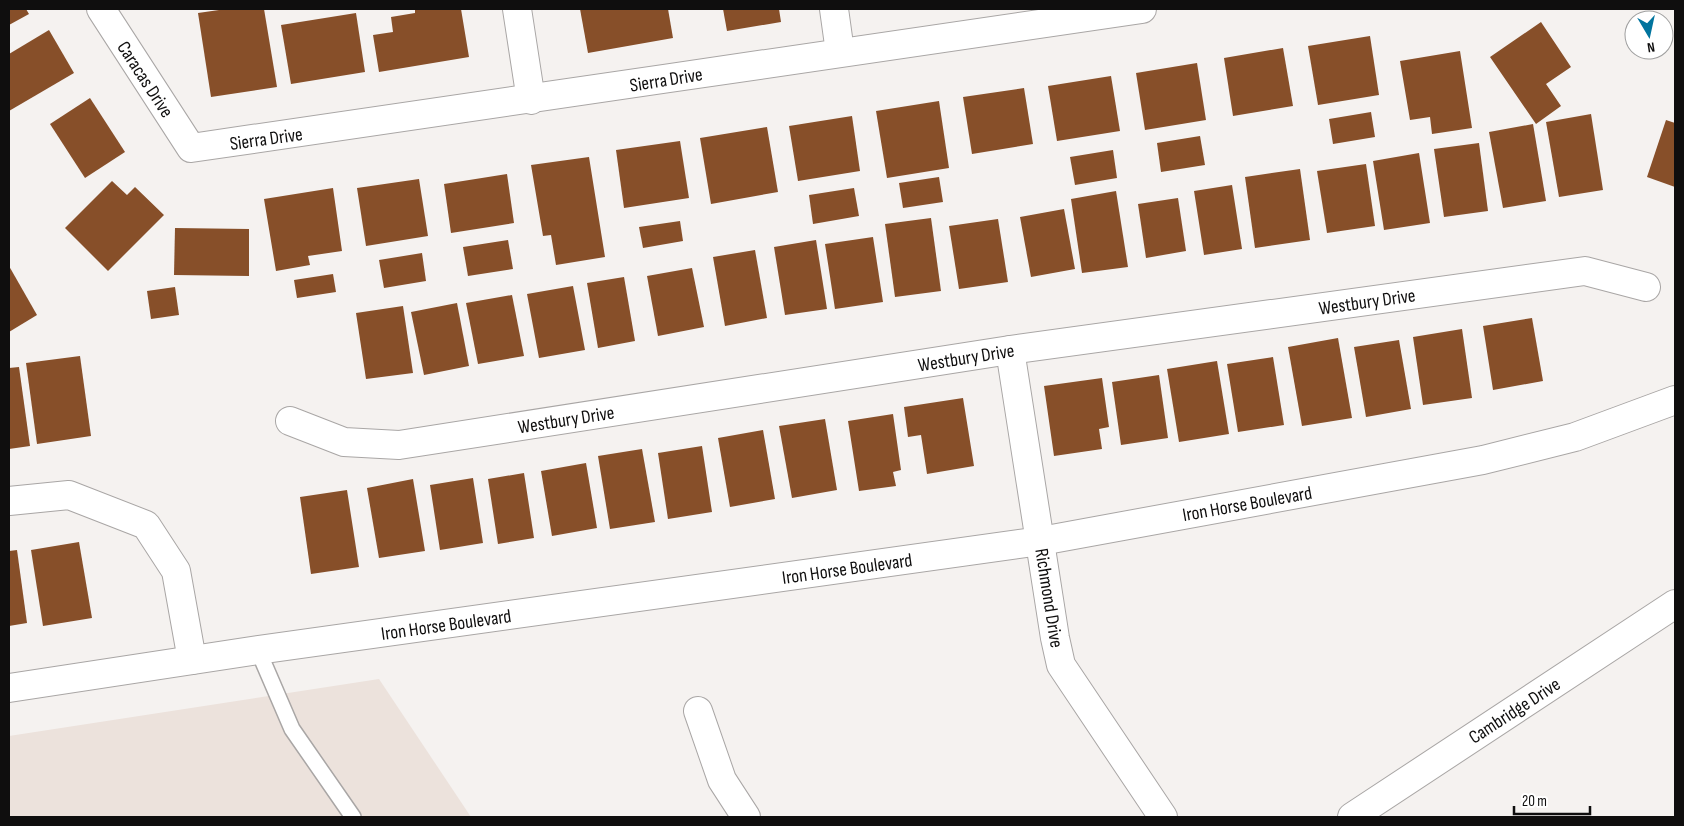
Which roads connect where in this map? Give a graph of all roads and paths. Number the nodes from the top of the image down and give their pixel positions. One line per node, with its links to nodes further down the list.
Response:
1 (101, 9): 7 (street, Caracas Drive)
2 (517, 9): 6 (street)
3 (834, 9): 5 (street)
4 (1142, 9): 5 (street, Sierra Drive)
5 (840, 52): 6 (street, Sierra Drive)
6 (531, 100): 7 (street, Sierra Drive)
7 (191, 148)
8 (1646, 287): 9 (street, Westbury Drive)
9 (1010, 350): 11 (street, Westbury Drive); 13 (street, Richmond Drive)
10 (1675, 400): 13 (street, Iron Horse Boulevard)
11 (290, 421)
12 (9, 501): 16 (street)
13 (1041, 541): 15 (street, Iron Horse Boulevard); 21 (street, Richmond Drive)
14 (1675, 604): 22 (street, Cambridge Drive)
15 (258, 650): 16 (street, Iron Horse Boulevard); 19 (lane)
16 (192, 660): 17 (street, Iron Horse Boulevard)
17 (9, 688)
18 (698, 712): 20 (street)
19 (353, 817)
20 (746, 817)
21 (1163, 817)
22 (1352, 817)

